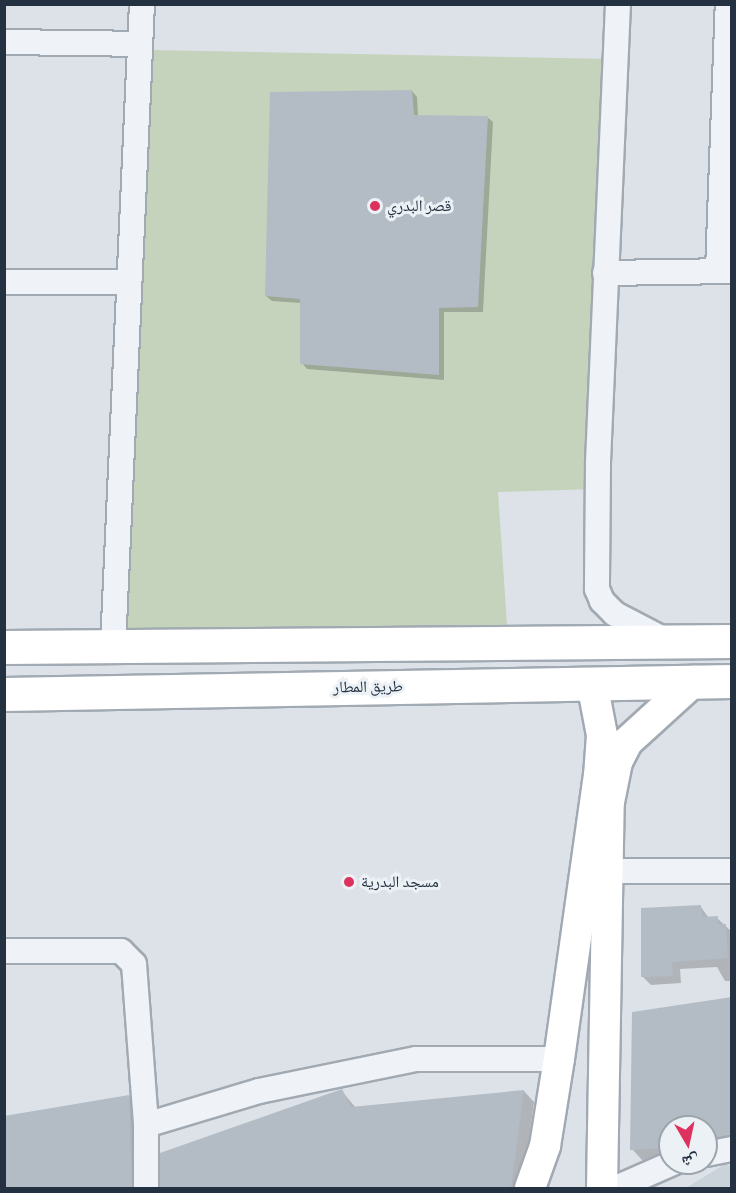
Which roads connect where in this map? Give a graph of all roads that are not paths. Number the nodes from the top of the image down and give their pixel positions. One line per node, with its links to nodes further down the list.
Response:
1 (142, 4): 5 (street)
2 (618, 4): 7 (street)
3 (728, 4): 6 (street)
4 (4, 42): 5 (street)
5 (140, 44): 9 (street)
6 (725, 271): 7 (street)
7 (605, 273): 11 (street)
8 (4, 282): 9 (street)
9 (129, 282): 13 (street)
10 (732, 641): 11 (highway)
11 (669, 642): 13 (highway)
12 (4, 647): 13 (highway)
13 (113, 647)
14 (694, 681): 15 (highway, طريق المطار); 16 (highway, طريق المطار); 18 (main road)
15 (732, 681)
16 (592, 683): 17 (highway, طريق المطار); 18 (main road)
17 (4, 694)
18 (598, 871): 19 (street); 21 (main road); 26 (main road)
19 (732, 871)
20 (4, 951): 22 (street)
21 (559, 1059): 22 (street); 25 (main road)
22 (146, 1125): 24 (street)
23 (658, 1170): 27 (street)
24 (146, 1188)
25 (530, 1188)
26 (602, 1188)
27 (616, 1188)

